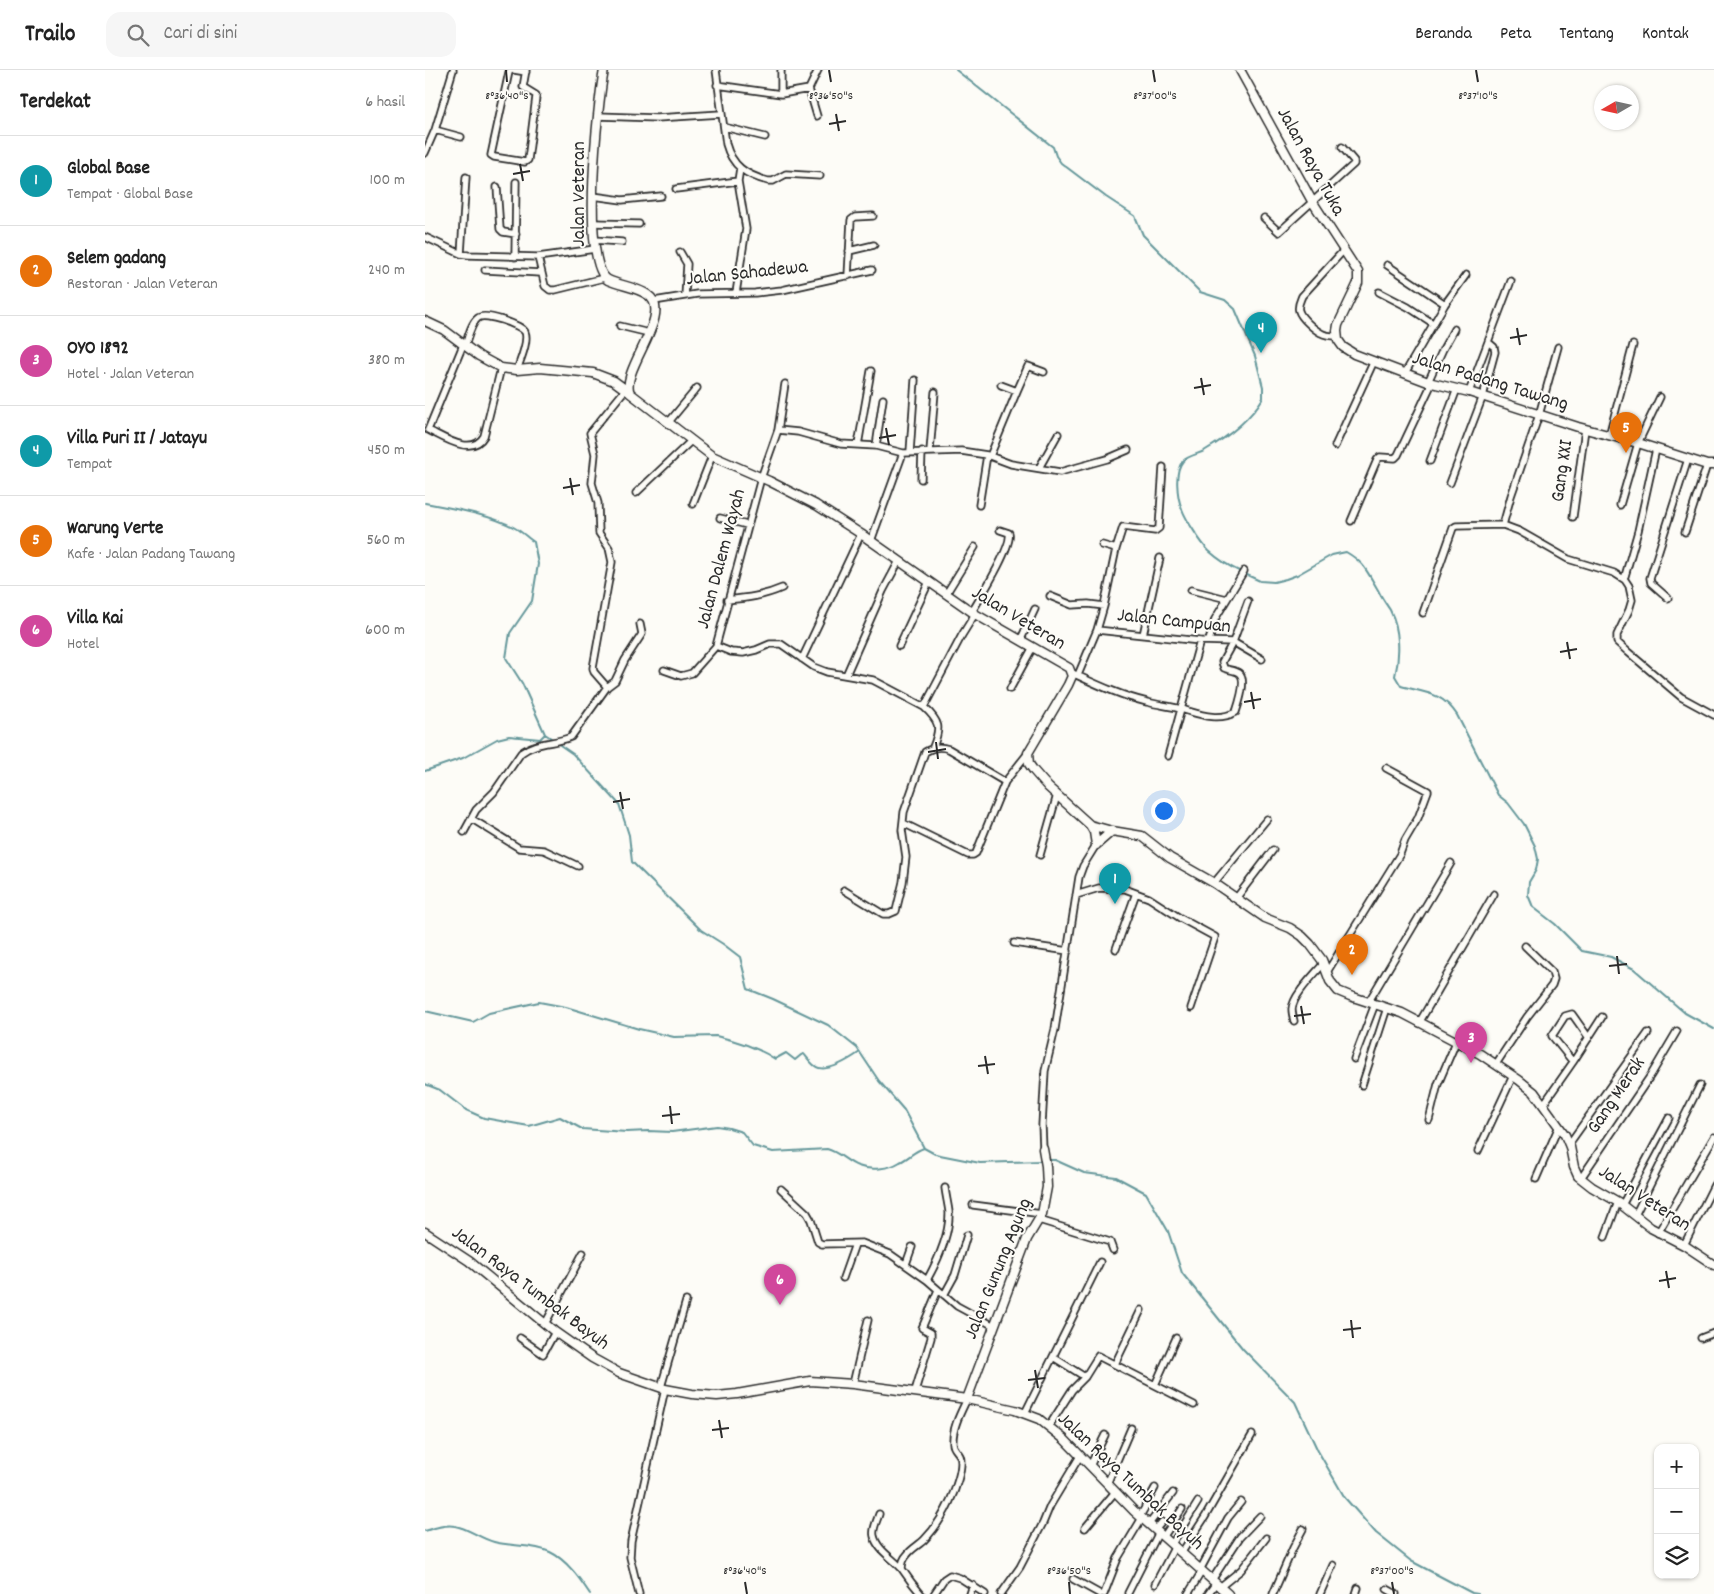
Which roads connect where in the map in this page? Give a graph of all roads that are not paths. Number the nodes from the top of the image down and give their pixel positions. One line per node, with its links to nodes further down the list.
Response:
1 (453, 70): 16 (street)
2 (513, 70): 8 (street); 8 (street)
3 (604, 70): 13 (street, Jalan Veteran)
4 (716, 70): 9 (street)
5 (781, 70): 11 (street)
6 (818, 70): 10 (street)
7 (1240, 70): 30 (street, Jalan Raya Tuka)
8 (526, 71)
9 (717, 85): 11 (street); 12 (street)
10 (809, 89): 11 (street); 14 (street)
11 (781, 94)
12 (721, 114): 13 (street); 15 (street)
13 (598, 116): 28 (street, Jalan Veteran)
14 (817, 116)
15 (724, 127): 18 (street); 21 (street)
16 (435, 130): 17 (street); 20 (street)
17 (461, 137)
18 (765, 138)
19 (1342, 147): 30 (street)
20 (425, 153)
21 (740, 168): 22 (street); 24 (street)
22 (821, 176)
23 (466, 177): 44 (street)
24 (738, 181): 27 (street); 56 (street)
25 (516, 182): 35 (street)
26 (497, 187): 35 (street)
27 (676, 188)
28 (593, 196): 29 (street); 33 (street, Jalan Veteran)
29 (661, 196)
30 (1311, 201): 32 (street); 41 (street, Jalan Raya Tuka)
31 (873, 216): 42 (street)
32 (1264, 218)
33 (593, 223): 34 (street); 37 (street, Jalan Veteran)
34 (639, 224)
35 (516, 234): 45 (street)
36 (425, 237): 44 (street)
37 (594, 240): 38 (street); 40 (street, Jalan Veteran)
38 (622, 242)
39 (874, 245): 42 (street)
40 (595, 249): 46 (street); 53 (street, Jalan Veteran)
41 (1344, 250): 65 (street, Jalan Raya Tuka); 65 (street)
42 (849, 251): 52 (street)
43 (679, 252): 57 (street)
44 (461, 254): 45 (street)
45 (515, 257): 46 (street)
46 (538, 257): 50 (street)
47 (1387, 265): 59 (street)
48 (485, 270): 50 (street)
49 (872, 270): 52 (street, Jalan Sahadewa)
50 (541, 273): 53 (street)
51 (1466, 275): 59 (street)
52 (849, 276): 56 (street, Jalan Sahadewa)
53 (603, 278): 58 (street)
54 (1511, 281): 66 (street)
55 (1379, 292): 61 (street)
56 (736, 293): 57 (street, Jalan Sahadewa)
57 (685, 296): 58 (street, Jalan Sahadewa)
58 (654, 301): 64 (street)
59 (1445, 304): 61 (street)
60 (425, 321): 68 (street)
61 (1433, 324): 75 (street)
62 (620, 326): 64 (street)
63 (1454, 329): 77 (street)
64 (649, 333): 82 (street)
65 (1337, 336): 70 (street, Jalan Padang Tawang)
66 (1488, 342): 85 (street); 86 (street)
67 (1633, 345): 94 (street)
68 (464, 346): 71 (street); 71 (street); 72 (street)
69 (1558, 347): 89 (street)
70 (1374, 361): 75 (street, Jalan Padang Tawang); 99 (street)
71 (501, 368): 72 (street)
72 (517, 370): 82 (street, Jalan Veteran)
73 (871, 371): 97 (street)
74 (1044, 372): 84 (street)
75 (1405, 373): 77 (street, Jalan Padang Tawang)
76 (915, 380): 104 (street)
77 (1430, 382): 81 (street, Jalan Padang Tawang); 122 (street)
78 (785, 384): 92 (street, Jalan Dalem Wayah)
79 (1001, 385): 84 (street)
80 (697, 388): 90 (street)
81 (1457, 389): 85 (street, Jalan Padang Tawang); 109 (street)
82 (627, 390): 90 (street, Jalan Veteran); 164 (street)
83 (935, 392): 103 (street)
84 (1017, 392): 107 (street)
85 (1469, 392): 86 (street, Jalan Padang Tawang)
86 (1483, 396): 89 (street, Jalan Padang Tawang); 115 (street)
87 (883, 398): 98 (street)
88 (1660, 398): 96 (street)
89 (1539, 415): 91 (street, Jalan Padang Tawang); 124 (street)
90 (668, 423): 95 (street, Jalan Veteran)
91 (1585, 429): 94 (street, Jalan Padang Tawang); 120 (street, Gang XXI)
92 (778, 430): 97 (street); 113 (street, Jalan Dalem Wayah)
93 (1058, 434): 112 (street)
94 (1609, 436): 96 (street, Jalan Padang Tawang)
95 (691, 441): 106 (street, Jalan Veteran); 116 (street)
96 (1638, 443): 100 (street, Jalan Padang Tawang); 119 (street)
97 (858, 445): 98 (street)
98 (875, 446): 105 (street)
99 (1335, 446)
100 (1656, 449): 108 (street, Jalan Padang Tawang); 135 (street)
101 (1128, 450): 112 (street)
102 (922, 451): 103 (street); 104 (street); 114 (street)
103 (931, 451): 107 (street)
104 (910, 452): 105 (street)
105 (903, 453): 128 (street)
106 (712, 456): 113 (street, Jalan Veteran); 117 (street)
107 (988, 456): 112 (street); 118 (street)
108 (1688, 459): 110 (street, Jalan Padang Tawang); 141 (street)
109 (1430, 461)
110 (1711, 465): 126 (street)
111 (1163, 467): 131 (street)
112 (1039, 468)
113 (761, 478): 123 (street, Jalan Dalem Wayah); 127 (street, Jalan Veteran)
114 (921, 479)
115 (1450, 483)
116 (636, 493)
117 (693, 504)
118 (979, 505)
119 (1620, 505)
120 (1573, 517)
121 (720, 518): 123 (street)
122 (1351, 521)
123 (747, 525): 143 (street, Jalan Dalem Wayah)
124 (1503, 525): 148 (street); 168 (street)
125 (1000, 530): 147 (street)
126 (1685, 532)
127 (861, 534): 128 (street, Jalan Veteran); 159 (street)
128 (871, 541): 133 (street, Jalan Veteran)
129 (1102, 545): 131 (street)
130 (975, 547): 139 (street)
131 (1116, 549): 145 (street)
132 (1160, 558): 151 (street)
133 (899, 561): 136 (street, Jalan Veteran); 163 (street)
134 (1244, 571): 142 (street)
135 (1625, 576)
136 (929, 582): 139 (street, Jalan Veteran); 157 (street)
137 (782, 588): 143 (street)
138 (1191, 590): 142 (street)
139 (946, 594): 147 (street, Jalan Veteran)
140 (1050, 596): 145 (street)
141 (1668, 598)
142 (1227, 599): 153 (street)
143 (727, 600): 156 (street, Jalan Dalem Wayah)
144 (1248, 601): 155 (street)
145 (1104, 606): 150 (street)
146 (1035, 609): 152 (street)
147 (974, 611): 152 (street, Jalan Veteran); 166 (street)
148 (1423, 613)
149 (641, 624): 164 (street)
150 (1097, 630): 151 (street, Jalan Campuan); 162 (street, Jalan Campuan)
151 (1143, 635): 154 (street, Jalan Campuan)
152 (1021, 640): 158 (street, Jalan Veteran)
153 (1209, 640): 154 (street, Jalan Campuan); 155 (street, Jalan Campuan)
154 (1200, 641): 167 (street)
155 (1233, 642): 160 (street, Jalan Campuan); 167 (street)
156 (716, 646): 159 (street, Jalan Dalem Wayah); 161 (street)
157 (899, 646)
158 (1033, 647): 162 (street, Jalan Veteran); 165 (street)
159 (802, 659): 163 (street, Jalan Dalem Wayah)
160 (1262, 659)
161 (664, 670)
162 (1075, 674): 167 (street); 170 (street, Jalan Veteran)
163 (846, 675): 166 (street, Jalan Dalem Wayah)
164 (607, 687): 176 (street)
165 (1010, 689)
166 (924, 707): 169 (street)
167 (1181, 709): 171 (street)
168 (1714, 715)
169 (933, 747): 173 (street); 177 (street)
170 (1028, 753): 173 (street); 174 (street, Jalan Veteran)
171 (1168, 756)
172 (1386, 768): 197 (street)
173 (1005, 782): 177 (street)
174 (1057, 795): 178 (street, Jalan Veteran); 183 (street)
175 (1267, 818): 186 (street)
176 (472, 819): 180 (street); 185 (street)
177 (903, 823): 187 (street)
178 (1090, 825): 179 (street, Jalan Veteran); 181 (street)
179 (1112, 831): 181 (street); 186 (street, Jalan Veteran)
180 (464, 832)
181 (1096, 845): 190 (street)
182 (1273, 850): 191 (street)
183 (1040, 855)
184 (1451, 864): 198 (street)
185 (578, 866)
186 (1214, 883): 191 (street, Jalan Veteran)
187 (844, 890)
188 (1136, 893): 190 (street); 194 (street); 199 (street)
189 (1494, 894): 203 (street)
190 (1076, 895): 195 (street)
191 (1237, 897): 196 (street, Jalan Veteran)
192 (1014, 943): 195 (street)
193 (1525, 946): 210 (street)
194 (1117, 950)
195 (1068, 951): 220 (street)
196 (1324, 964): 197 (street, Jalan Veteran); 202 (street)
197 (1327, 972): 198 (street, Jalan Veteran)
198 (1372, 1003): 200 (street, Jalan Veteran); 208 (street)
199 (1191, 1008)
200 (1387, 1008): 203 (street, Jalan Veteran); 212 (street)
201 (1602, 1017): 206 (street)
202 (1294, 1021)
203 (1419, 1023): 207 (street, Jalan Veteran)
204 (1677, 1031): 222 (street, Gang Merak)
205 (1648, 1034): 219 (street)
206 (1589, 1038): 209 (street); 209 (street)
207 (1456, 1042): 210 (street, Jalan Veteran); 216 (street)
208 (1354, 1059)
209 (1573, 1062): 214 (street)
210 (1497, 1064): 211 (street, Jalan Veteran)
211 (1513, 1076): 214 (street, Jalan Veteran); 221 (street)
212 (1362, 1085)
213 (1699, 1085): 229 (street)
214 (1543, 1105): 217 (street, Jalan Veteran)
215 (1669, 1118): 227 (street)
216 (1429, 1120)
217 (1559, 1126): 219 (street, Jalan Veteran); 223 (street)
218 (1714, 1137): 232 (street)
219 (1569, 1144): 222 (street, Jalan Veteran)
220 (1043, 1149): 230 (street, Jalan Gunung Agung)
221 (1478, 1151)
222 (1581, 1178): 227 (street, Jalan Veteran)
223 (1536, 1179)
224 (1714, 1185): 236 (street)
225 (945, 1188): 244 (street)
226 (781, 1189): 235 (street)
227 (1620, 1203): 229 (street, Jalan Veteran); 234 (street)
228 (973, 1205): 230 (street)
229 (1635, 1215): 232 (street, Jalan Veteran)
230 (1040, 1217): 238 (street); 251 (street, Jalan Gunung Agung)
231 (425, 1232): 250 (street, Jalan Raya Tumbak Bayuh)
232 (1658, 1232): 236 (street, Jalan Veteran)
233 (967, 1235): 246 (street)
234 (1605, 1237)
235 (855, 1244): 241 (street); 243 (street)
236 (1684, 1245): 242 (street, Jalan Veteran)
237 (912, 1247): 241 (street)
238 (1113, 1250)
239 (583, 1254): 250 (street)
240 (1100, 1262): 257 (street)
241 (906, 1264): 244 (street)
242 (1714, 1265)
243 (843, 1278)
244 (927, 1280): 245 (street)
245 (938, 1290): 246 (street); 263 (street)
246 (944, 1295): 251 (street)
247 (686, 1301): 262 (street)
248 (1141, 1310): 258 (street)
249 (868, 1320): 260 (street)
250 (545, 1324): 252 (street, Jalan Raya Tumbak Bayuh)
251 (994, 1326): 264 (street, Jalan Gunung Agung)
252 (555, 1332): 254 (street); 262 (street, Jalan Raya Tumbak Bayuh)
253 (1714, 1333): 256 (street)
254 (520, 1338)
255 (1176, 1338): 261 (street)
256 (1701, 1338)
257 (1053, 1357): 259 (street); 266 (street)
258 (1115, 1364): 259 (street); 261 (street)
259 (1085, 1377): 267 (street)
260 (853, 1384): 262 (street, Jalan Raya Tumbak Bayuh); 263 (street, Jalan Raya Tumbak Bayuh)
261 (1155, 1385): 265 (street)
262 (663, 1388): 299 (street)
263 (915, 1391): 264 (street, Jalan Raya Tumbak Bayuh)
264 (967, 1399): 266 (street, Jalan Raya Tumbak Bayuh); 291 (street)
265 (1195, 1405)
266 (1025, 1413): 267 (street, Jalan Raya Tumbak Bayuh)
267 (1049, 1426): 271 (street, Jalan Raya Tumbak Bayuh)
268 (1131, 1428): 273 (street)
269 (1105, 1435): 272 (street)
270 (1252, 1435): 289 (street)
271 (1080, 1456): 272 (street, Jalan Raya Tumbak Bayuh); 304 (street)
272 (1090, 1466): 273 (street, Jalan Raya Tumbak Bayuh)
273 (1107, 1484): 275 (street, Jalan Raya Tumbak Bayuh)
274 (1155, 1488): 282 (street)
275 (1115, 1492): 282 (street, Jalan Raya Tumbak Bayuh); 284 (street)
276 (1173, 1493): 282 (street)
277 (1198, 1502): 288 (street)
278 (1241, 1502): 292 (street)
279 (1182, 1509): 286 (street)
280 (879, 1514): 291 (street)
281 (1260, 1516): 295 (street)
282 (1143, 1519): 286 (street, Jalan Raya Tumbak Bayuh); 306 (street)
283 (1162, 1522): 286 (street)
284 (1085, 1528)
285 (1303, 1529): 310 (street)
286 (1159, 1533): 288 (street, Jalan Raya Tumbak Bayuh); 298 (street)
287 (1266, 1538): 295 (street)
288 (1173, 1545): 289 (street, Jalan Raya Tumbak Bayuh); 294 (street)
289 (1182, 1552): 292 (street, Jalan Raya Tumbak Bayuh)
290 (1333, 1565): 311 (street)
291 (902, 1569): 300 (street)
292 (1201, 1570): 295 (street, Jalan Raya Tumbak Bayuh); 307 (street)
293 (1073, 1579): 305 (street)
294 (1155, 1584)
295 (1216, 1584): 308 (street); 309 (street, Jalan Raya Tumbak Bayuh)
296 (973, 1585): 301 (street); 302 (street); 303 (street)
297 (1387, 1589): 312 (street)
298 (1128, 1593)
299 (639, 1594)
300 (921, 1594)
301 (934, 1594)
302 (970, 1594)
303 (985, 1594)
304 (1001, 1594)
305 (1099, 1594)
306 (1104, 1594)
307 (1188, 1594)
308 (1208, 1594)
309 (1228, 1594)
310 (1273, 1594)
311 (1320, 1594)
312 (1396, 1594)

